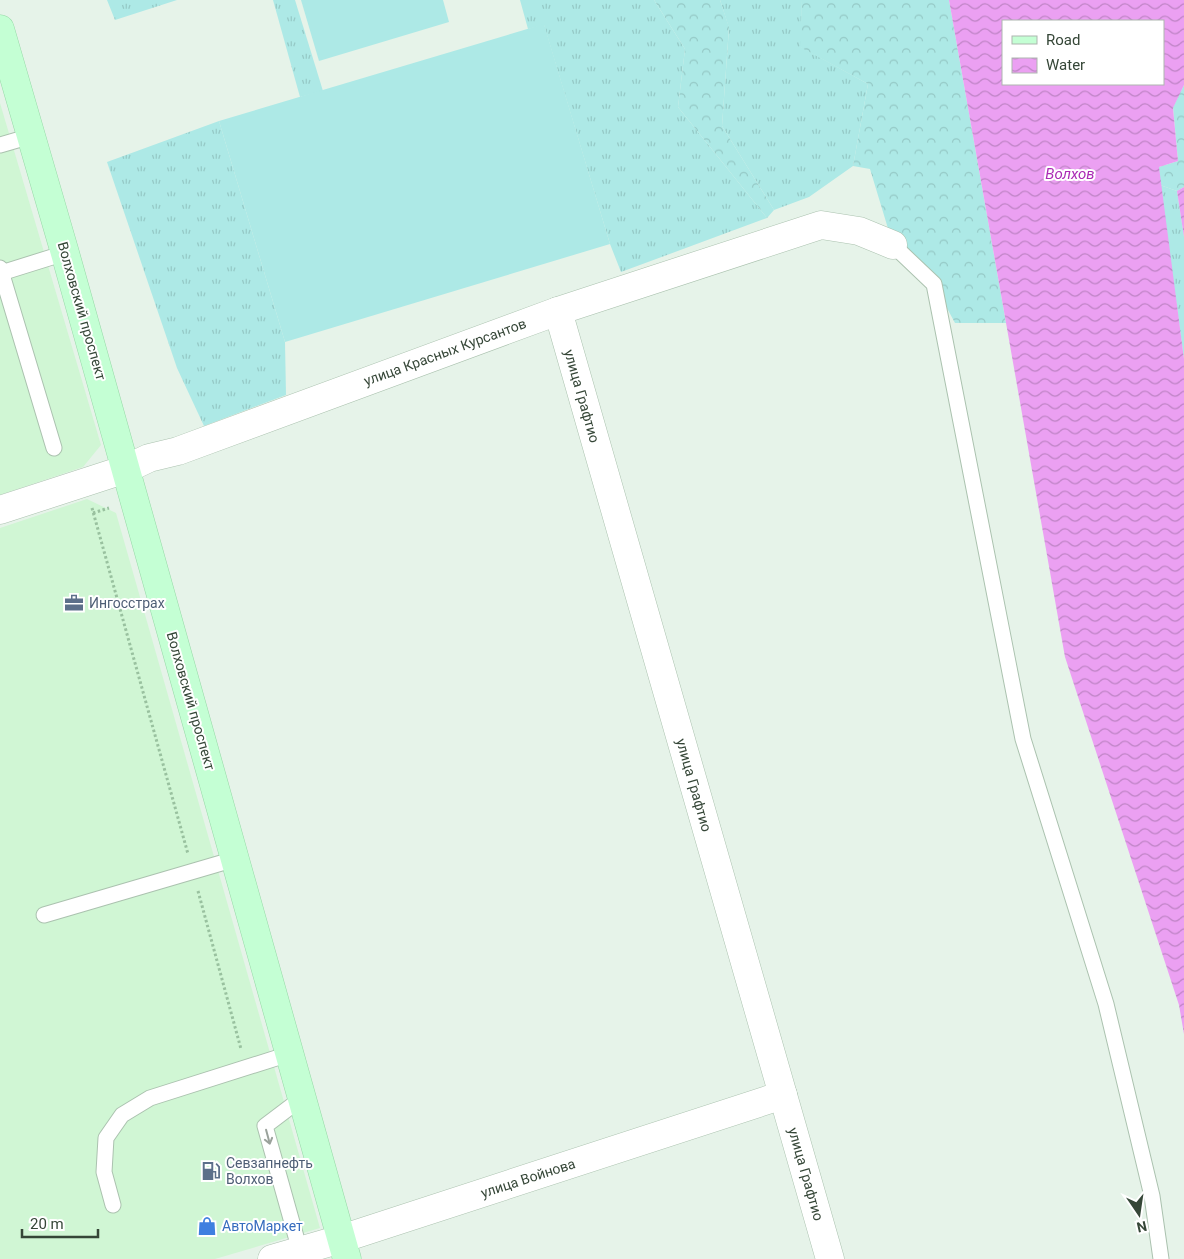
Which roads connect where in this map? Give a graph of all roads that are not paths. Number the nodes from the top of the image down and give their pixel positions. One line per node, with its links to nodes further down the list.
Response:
1 (0, 29): 2 (street, Волховский проспект)
2 (31, 136): 3 (lane); 5 (street, Волховский проспект)
3 (0, 146)
4 (893, 245): 7 (street, улица Красных Курсантов); 21 (lane)
5 (65, 253): 6 (lane); 9 (street, Волховский проспект)
6 (1, 271): 8 (lane)
7 (558, 311): 9 (street, улица Красных Курсантов); 14 (street, улица Графтио)
8 (54, 448)
9 (126, 469): 10 (street, улица Красных Курсантов); 11 (street, Волховский проспект)
10 (0, 510)
11 (235, 859): 12 (lane); 13 (street, Волховский проспект)
12 (44, 915)
13 (290, 1054): 15 (street, Волховский проспект); 16 (lane)
14 (783, 1096): 17 (street, улица Войнова); 20 (street, улица Графтио)
15 (302, 1098): 17 (street, Волховский проспект); 18 (lane, one-way to 18)
16 (113, 1205)
17 (344, 1249): 18 (street, улица Войнова)
18 (300, 1251): 19 (street, улица Войнова)
19 (272, 1259)
20 (830, 1259)
21 (1162, 1259)

